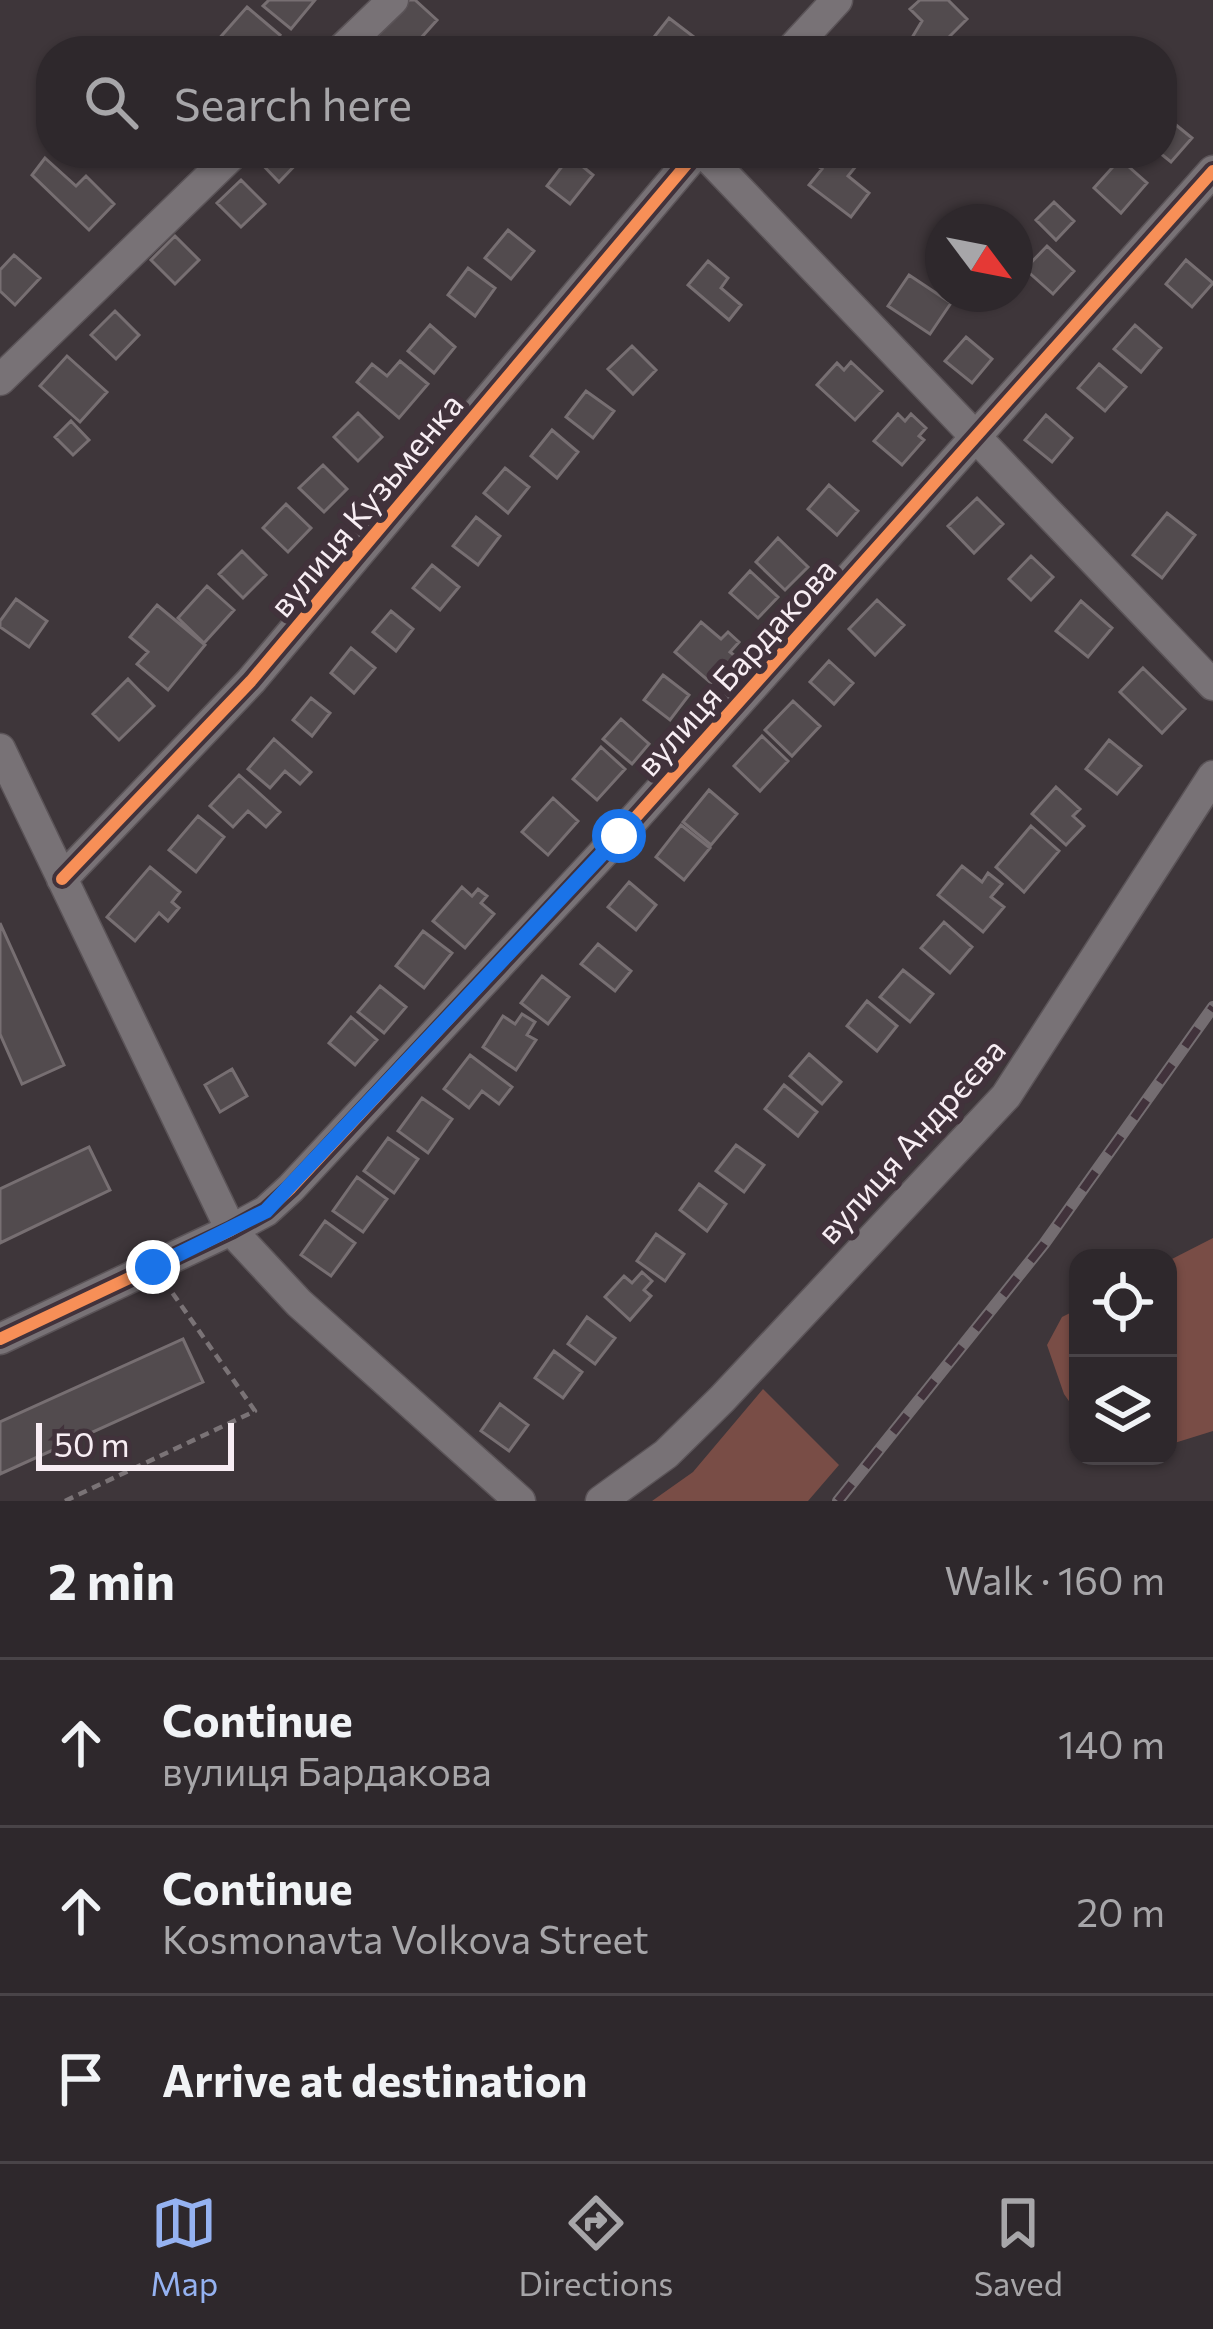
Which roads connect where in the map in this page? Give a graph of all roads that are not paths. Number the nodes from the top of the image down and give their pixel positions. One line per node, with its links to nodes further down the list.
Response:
1 (393, 0): 3 (street)
2 (838, 0): 4 (street)
3 (356, 36)
4 (804, 36)
5 (219, 168): 9 (street)
6 (687, 168): 14 (street, вулиця Кузьменка)
7 (715, 168): 10 (street)
8 (1213, 171): 10 (street, вулиця Бардакова)
9 (0, 380)
10 (976, 438): 11 (street); 15 (street, вулиця Бардакова)
11 (1213, 685)
12 (0, 749): 14 (street)
13 (1213, 776): 18 (street, вулиця Андрєєва)
14 (62, 879): 15 (street)
15 (230, 1230): 16 (street, вулиця Бардакова); 17 (street)
16 (0, 1339)
17 (520, 1501)
18 (601, 1501)

